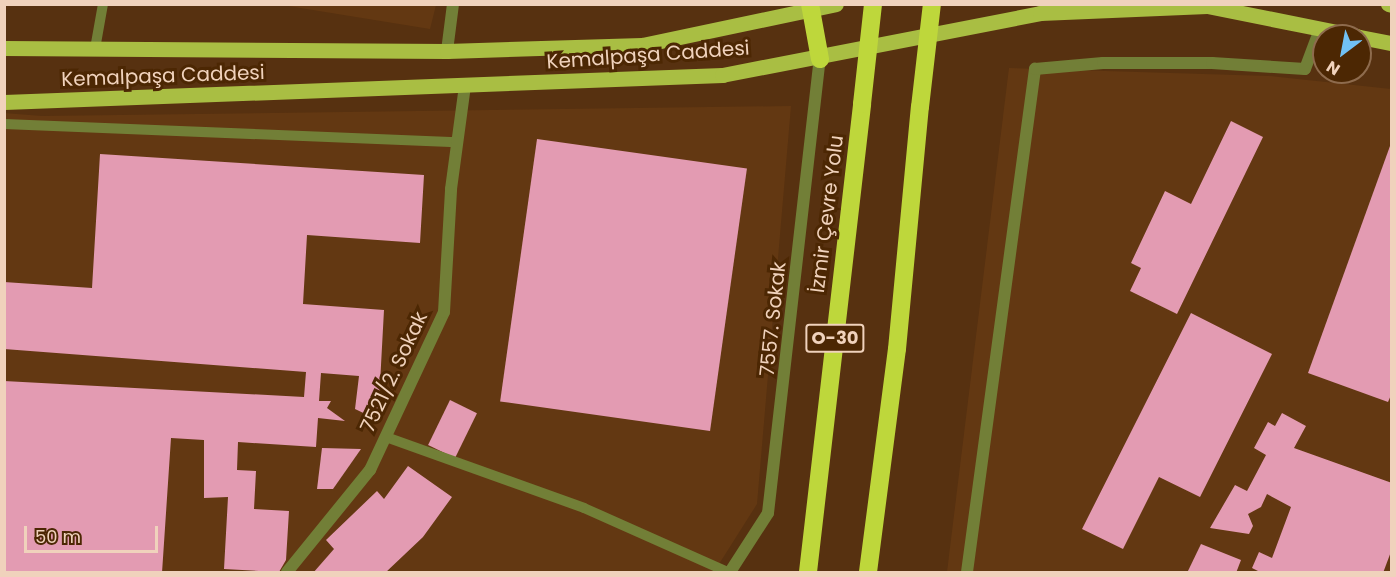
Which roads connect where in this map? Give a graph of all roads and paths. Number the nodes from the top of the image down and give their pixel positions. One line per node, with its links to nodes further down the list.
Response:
1 (103, 4): 11 (lane)
2 (453, 4): 13 (street)
3 (836, 4): 6 (main road, Kemalpaşa Caddesi)
4 (873, 4): 22 (highway, İzmir Çevre Yolu / O-30, bridge)
5 (932, 4): 23 (highway, bridge)
6 (810, 7): 13 (main road, Kemalpaşa Caddesi); 14 (highway)
7 (1312, 27): 14 (main road, Kemalpaşa Caddesi)
8 (1372, 39): 9 (main road, Kemalpaşa Caddesi)
9 (1392, 43)
10 (4, 48): 11 (main road, Kemalpaşa Caddesi)
11 (95, 49): 13 (main road, Kemalpaşa Caddesi)
12 (1312, 50): 24 (street)
13 (447, 51)
14 (820, 59): 15 (main road, Kemalpaşa Caddesi); 21 (street, 7557. Sokak)
15 (465, 86): 16 (main road, Kemalpaşa Caddesi); 18 (street, 7521/2. Sokak)
16 (4, 102)
17 (4, 124): 18 (lane)
18 (457, 142): 19 (street, 7521/2. Sokak)
19 (386, 437): 20 (street, 7521/2. Sokak); 21 (lane)
20 (287, 573)
21 (729, 573)
22 (808, 573)
23 (868, 573)
24 (967, 573)

